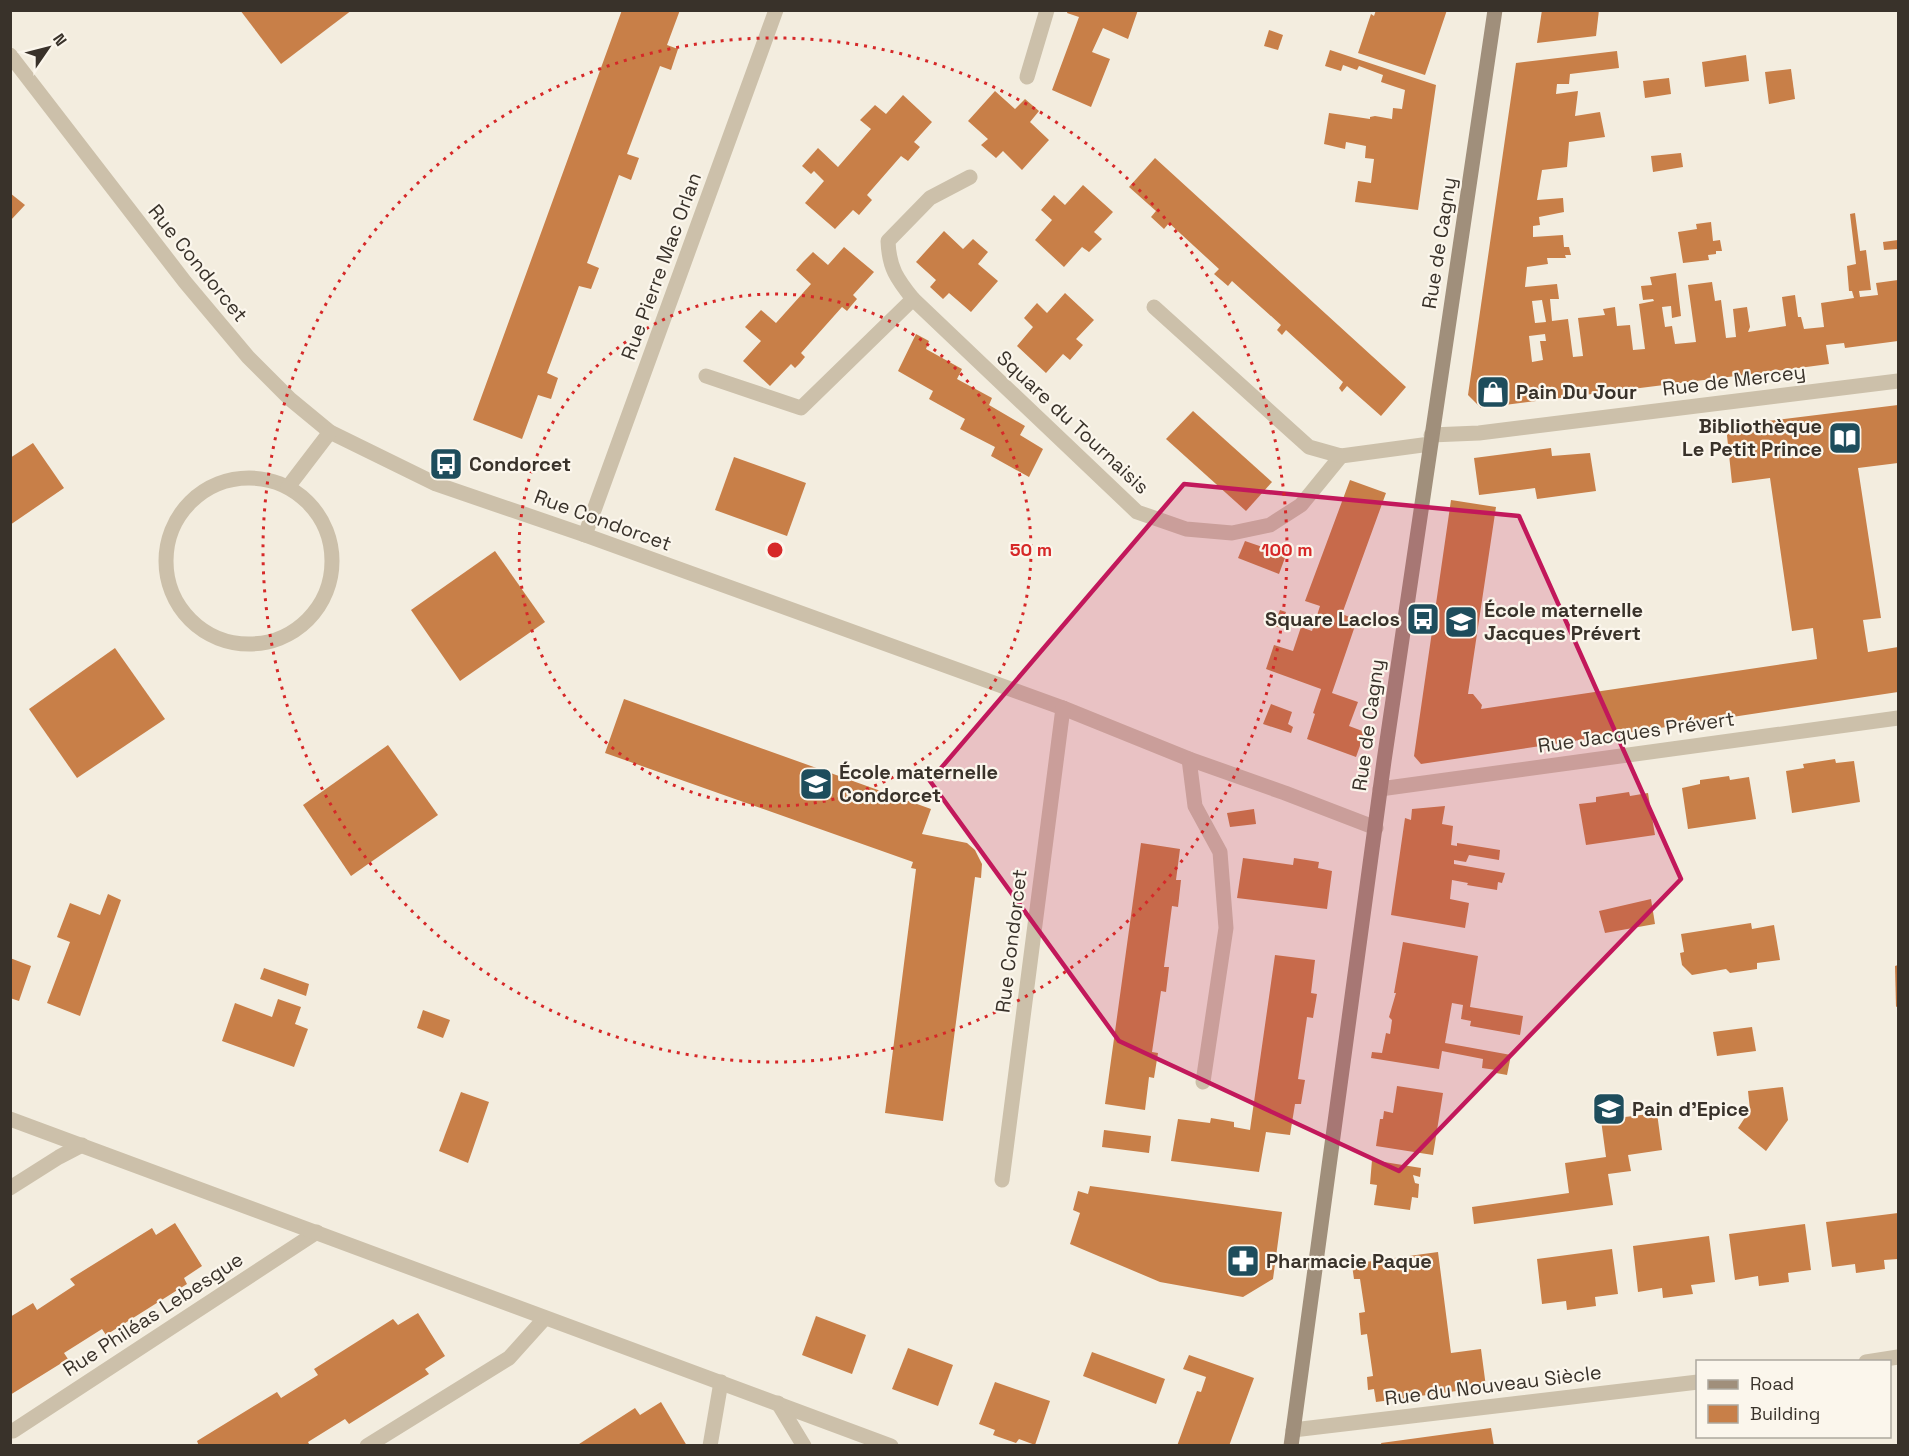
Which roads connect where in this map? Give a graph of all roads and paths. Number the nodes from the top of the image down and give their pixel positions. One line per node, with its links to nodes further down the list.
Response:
1 (776, 10): 15 (street, Rue Pierre Mac Orlan)
2 (1047, 10): 5 (street)
3 (1495, 10): 12 (main road, Rue de Cagny)
4 (10, 55): 11 (street, Rue Condorcet)
5 (1027, 77)
6 (970, 177): 7 (street, Square du Tournaisis)
7 (913, 299): 9 (street); 13 (street, Square du Tournaisis)
8 (1154, 307): 13 (street)
9 (706, 376)
10 (1899, 381): 12 (street, Rue de Mercey)
11 (330, 432): 14 (street); 15 (street, Rue Condorcet)
12 (1431, 440): 13 (street); 19 (main road, Rue de Cagny)
13 (1341, 456)
14 (288, 487): 14 (street)
15 (585, 536): 16 (street, Rue Condorcet)
16 (1063, 708): 18 (street, Rue Condorcet); 24 (street, Rue Condorcet)
17 (1899, 718): 19 (street, Rue Jacques Prévert)
18 (1188, 759): 20 (street, Rue Condorcet); 21 (street)
19 (1380, 789): 20 (main road, Rue de Cagny)
20 (1376, 828): 33 (main road, Rue de Cagny)
21 (1203, 1082)
22 (10, 1119): 23 (street)
23 (81, 1145): 25 (street); 26 (street)
24 (1002, 1180)
25 (10, 1188)
26 (317, 1232): 27 (street); 34 (street, Rue Philéas Lebesgue)
27 (545, 1318): 30 (street); 35 (street)
28 (1899, 1358): 29 (street)
29 (1882, 1360)
30 (721, 1382): 32 (street); 36 (street)
31 (1696, 1382): 33 (street, Rue du Nouveau Siècle)
32 (778, 1404): 37 (street); 38 (street)
33 (1293, 1430): 39 (main road, Rue de Cagny)
34 (13, 1431)
35 (367, 1446)
36 (710, 1446)
37 (804, 1446)
38 (891, 1446)
39 (1291, 1446)

